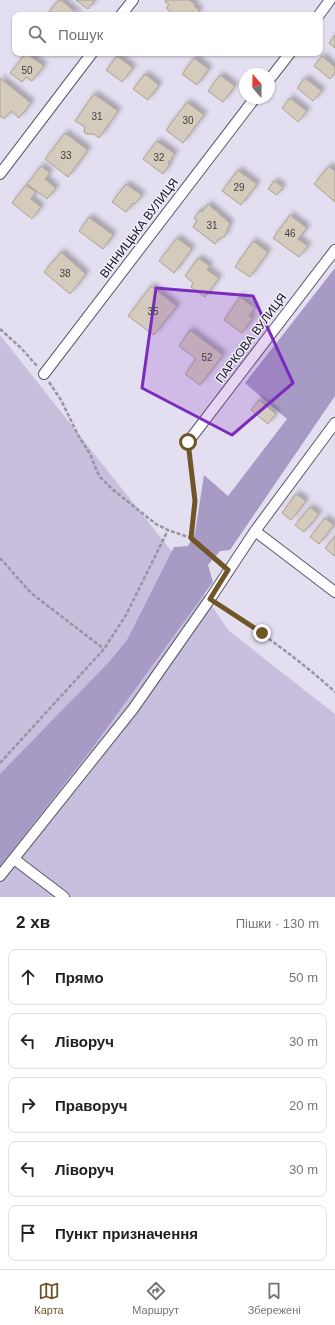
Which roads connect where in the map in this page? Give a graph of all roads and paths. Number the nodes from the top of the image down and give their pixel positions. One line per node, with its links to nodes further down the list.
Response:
1 (133, 0): 3 (street)
2 (330, 0): 4 (street)
3 (123, 12)
4 (321, 12)
5 (90, 56): 9 (street)
6 (288, 56): 7 (street)
7 (275, 72)
8 (250, 104): 12 (street, ВІННИЦЬКА ВУЛИЦЯ)
9 (0, 174)
10 (335, 250): 14 (street, ПАРКОВА ВУЛИЦЯ)
11 (0, 329): 12 (path)
12 (44, 374): 15 (path)
13 (335, 423): 16 (street)
14 (188, 442): 17 (path)
15 (168, 530): 17 (path); 22 (path)
16 (255, 531): 19 (street); 20 (street)
17 (191, 538): 19 (path)
18 (0, 558): 22 (path)
19 (228, 570): 21 (street)
20 (335, 592)
21 (210, 599): 23 (path); 25 (street)
22 (104, 650): 24 (path)
23 (335, 692)
24 (0, 763)
25 (14, 859): 26 (street); 27 (street)
26 (0, 876)
27 (64, 897)

